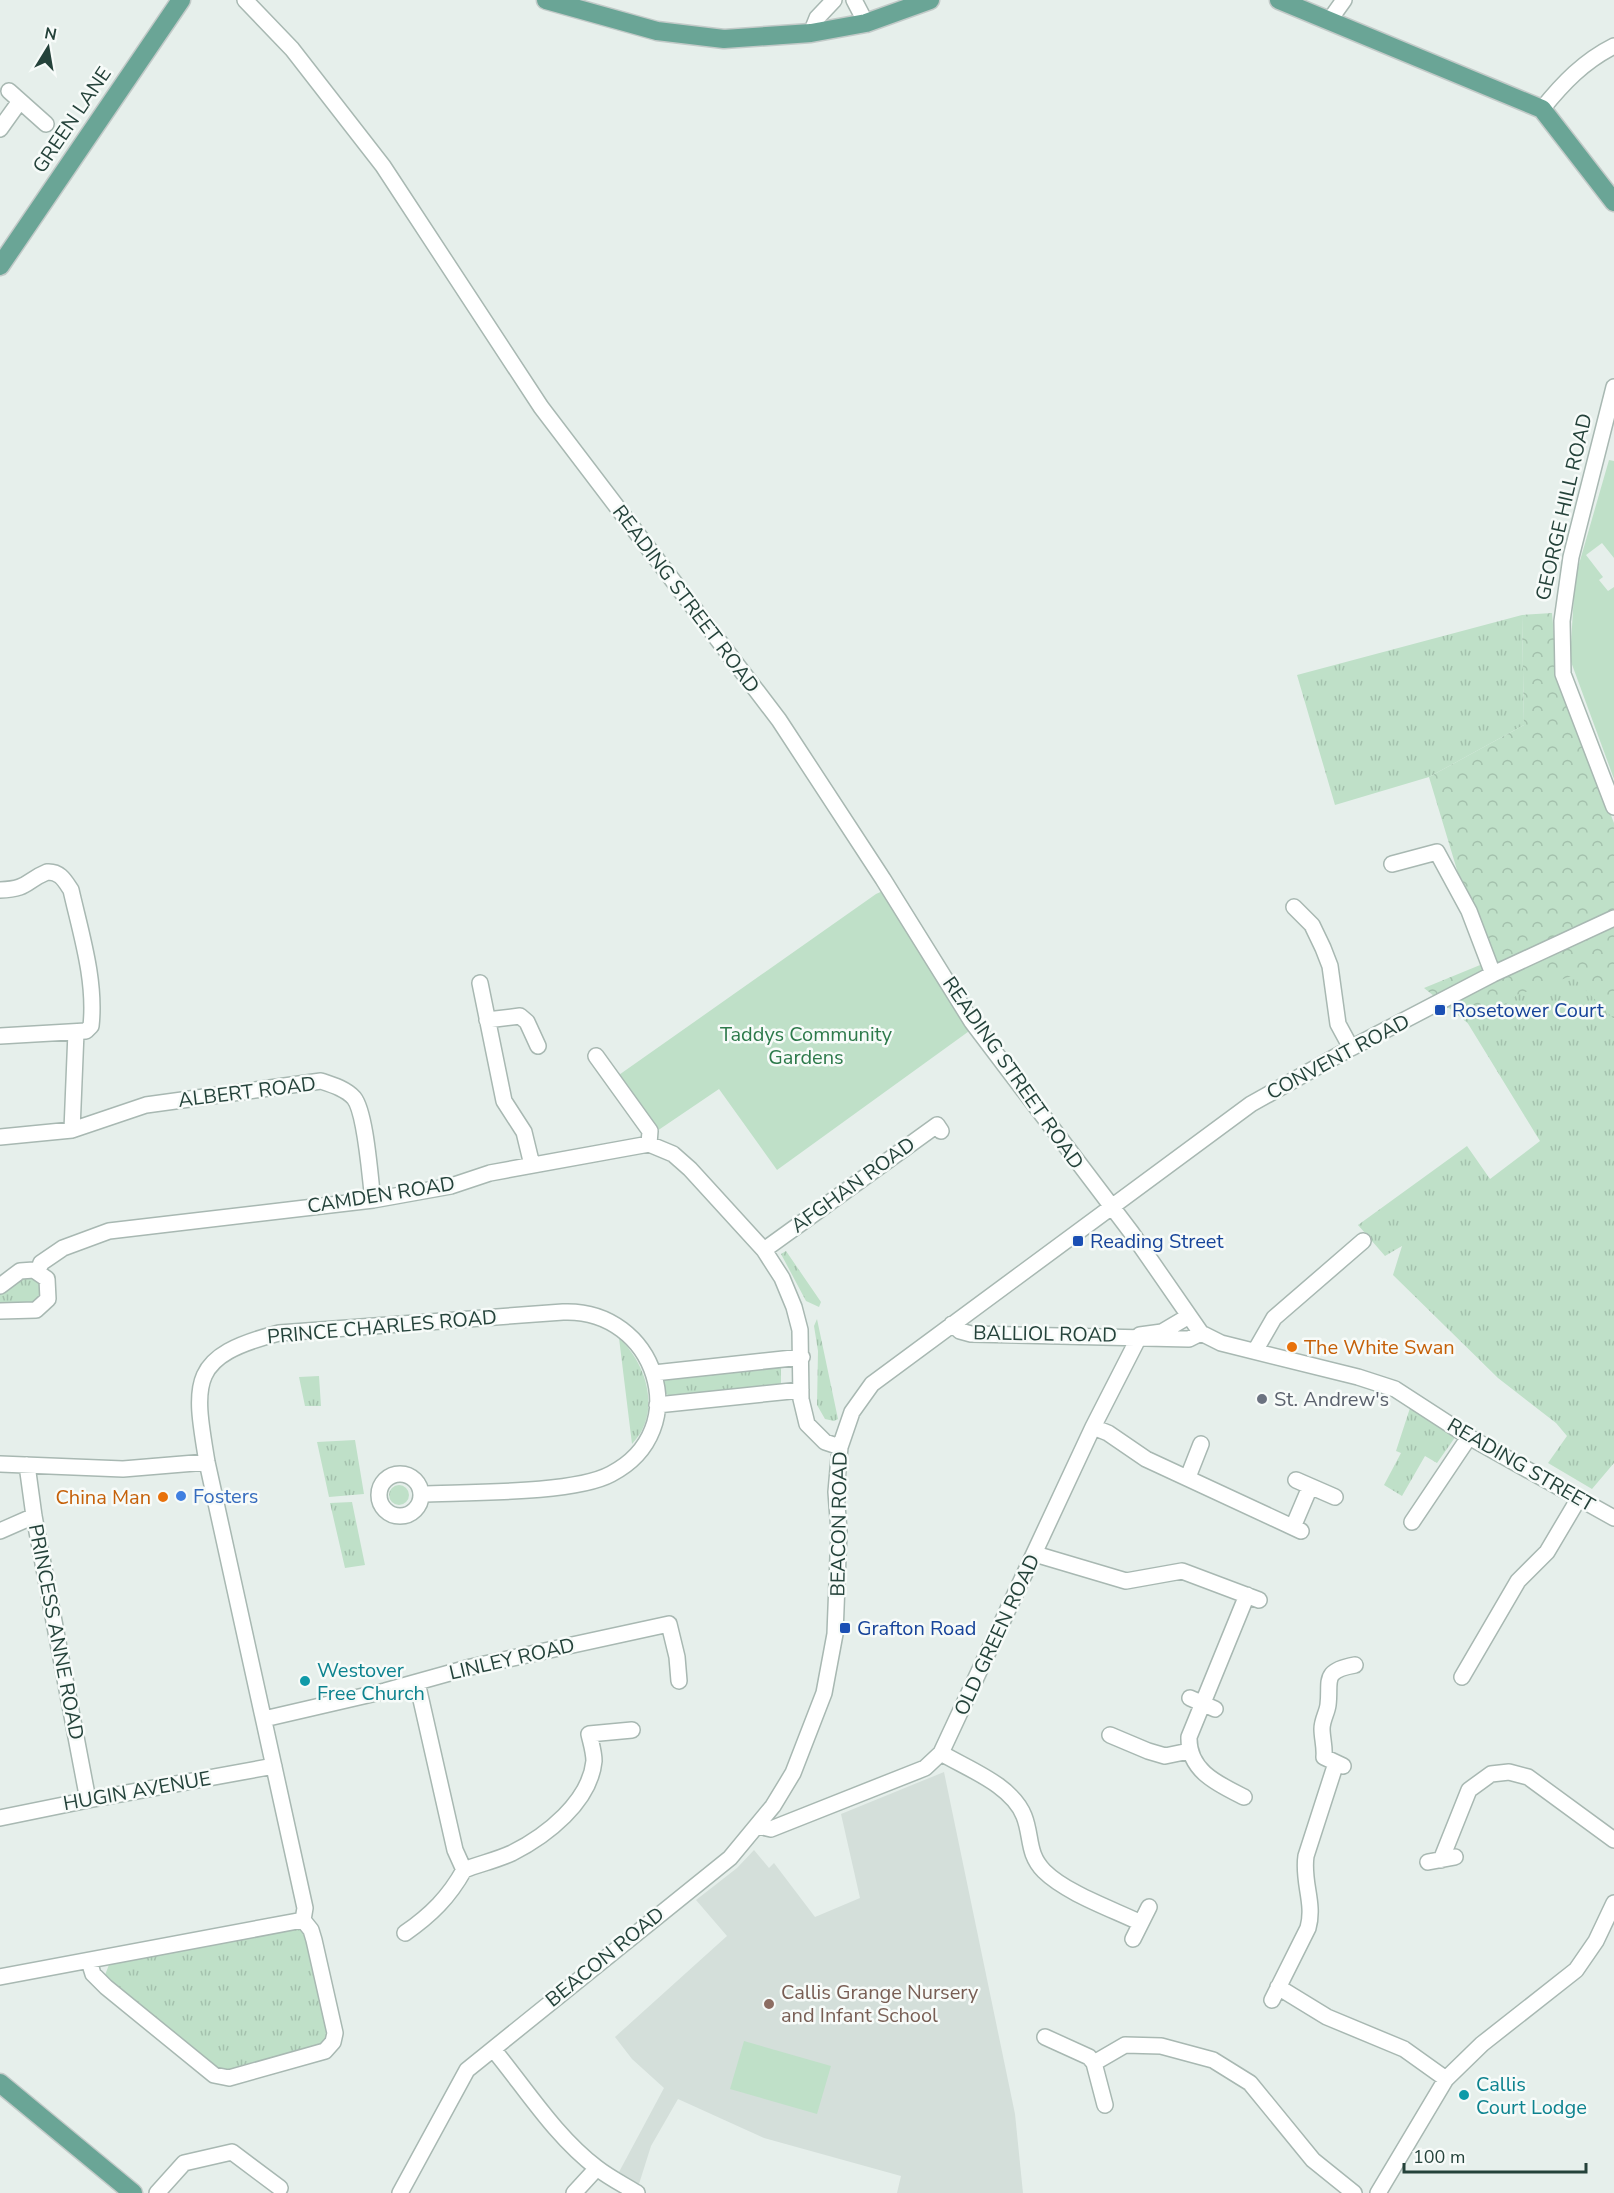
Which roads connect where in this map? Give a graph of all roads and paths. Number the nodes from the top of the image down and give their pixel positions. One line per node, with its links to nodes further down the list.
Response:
1 (181, 0): 17 (main road, GREEN LANE)
2 (245, 0): 38 (street, READING STREET ROAD)
3 (546, 0): 11 (main road)
4 (834, 0): 11 (street)
5 (854, 0): 10 (street)
6 (930, 0): 10 (main road)
7 (1279, 0): 9 (main road)
8 (1344, 0): 9 (street)
9 (1329, 21): 13 (main road)
10 (866, 23): 11 (main road)
11 (811, 33)
12 (1614, 46): 13 (street)
13 (1542, 109): 16 (main road)
14 (46, 124): 15 (street)
15 (0, 129)
16 (1614, 202)
17 (0, 266)
18 (1614, 387): 19 (street, GEORGE HILL ROAD)
19 (1614, 807)
20 (1392, 864): 24 (street)
21 (0, 890): 27 (street)
22 (1294, 907): 30 (street)
23 (1614, 918): 24 (street, CONVENT ROAD)
24 (1493, 974): 30 (street, CONVENT ROAD)
25 (480, 983): 26 (street)
26 (487, 1020): 29 (street); 36 (street)
27 (76, 1032): 28 (street); 32 (street)
28 (0, 1036)
29 (538, 1046)
30 (1351, 1048): 38 (street, CONVENT ROAD)
31 (596, 1056): 35 (street)
32 (72, 1130): 34 (street); 37 (street, ALBERT ROAD)
33 (941, 1131): 40 (street, AFGHAN ROAD)
34 (0, 1137)
35 (649, 1144): 36 (street, CAMDEN ROAD); 40 (street)
36 (532, 1165): 37 (street, CAMDEN ROAD)
37 (373, 1200): 41 (street, CAMDEN ROAD)
38 (1111, 1209): 44 (street); 45 (street, BEACON ROAD)
39 (1363, 1241): 48 (street)
40 (764, 1250): 49 (street)
41 (38, 1271): 42 (street); 43 (street)
42 (0, 1286)
43 (0, 1311)
44 (1189, 1316): 46 (street); 47 (street, BALLIOL ROAD)
45 (952, 1324): 47 (street, BALLIOL ROAD); 56 (street, BEACON ROAD)
46 (1201, 1334): 47 (street, BALLIOL ROAD); 48 (street, READING STREET)
47 (1140, 1335): 53 (street, OLD GREEN ROAD)
48 (1255, 1351): 54 (street, READING STREET)
49 (801, 1357): 50 (street); 51 (street)
50 (654, 1373): 52 (street, PRINCE CHARLES ROAD); 57 (street, PRINCE CHARLES ROAD)
51 (801, 1390): 52 (street); 56 (street)
52 (657, 1404): 61 (street, PRINCE CHARLES ROAD)
53 (1093, 1427): 60 (street); 68 (street, OLD GREEN ROAD)
54 (1469, 1437): 63 (street, READING STREET); 66 (street)
55 (1201, 1444): 60 (street)
56 (840, 1447): 82 (street, BEACON ROAD)
57 (207, 1462): 59 (street); 73 (street, PRINCE CHARLES ROAD)
58 (0, 1464): 59 (street)
59 (27, 1465): 64 (street, PRINCESS ANNE ROAD)
60 (1188, 1477): 62 (street)
61 (421, 1494)
62 (1335, 1497)
63 (1579, 1498): 65 (street, READING STREET); 70 (street)
64 (34, 1516): 67 (street); 80 (street, PRINCESS ANNE ROAD)
65 (1614, 1518)
66 (1412, 1522)
67 (0, 1531)
68 (1035, 1554): 76 (street); 77 (street, OLD GREEN ROAD)
69 (1355, 1665): 97 (street)
70 (1462, 1677)
71 (679, 1681): 72 (street, LINLEY ROAD)
72 (417, 1682): 73 (street, LINLEY ROAD); 85 (street)
73 (264, 1719): 78 (street, PRINCE CHARLES ROAD)
74 (632, 1730): 85 (street)
75 (1116, 1743): 76 (street)
76 (1189, 1751): 79 (street)
77 (941, 1754): 82 (street, OLD GREEN ROAD); 89 (street)
78 (274, 1766): 80 (street, HUGIN AVENUE); 88 (street, PRINCE CHARLES ROAD)
79 (1234, 1798)
80 (88, 1800): 81 (street, HUGIN AVENUE)
81 (0, 1818)
82 (758, 1826): 95 (street, BEACON ROAD)
83 (1614, 1840): 84 (street)
84 (1441, 1860)
85 (464, 1870): 90 (street)
86 (1614, 1903): 97 (street)
87 (1149, 1907): 89 (street)
88 (303, 1920): 92 (street); 92 (street)
89 (1141, 1923): 91 (street)
90 (405, 1933)
91 (1133, 1939)
92 (89, 1961): 93 (street)
93 (0, 1977)
94 (1051, 2043): 96 (street)
95 (493, 2049): 100 (street); 104 (street, BEACON ROAD)
96 (1094, 2063): 99 (street); 107 (street)
97 (1446, 2079): 108 (street)
98 (0, 2083): 102 (main road)
99 (1106, 2105)
100 (597, 2168): 105 (street); 106 (street)
101 (280, 2188): 103 (street)
102 (133, 2193)
103 (157, 2193)
104 (400, 2193)
105 (574, 2193)
106 (637, 2193)
107 (1354, 2193)
108 (1378, 2193)

